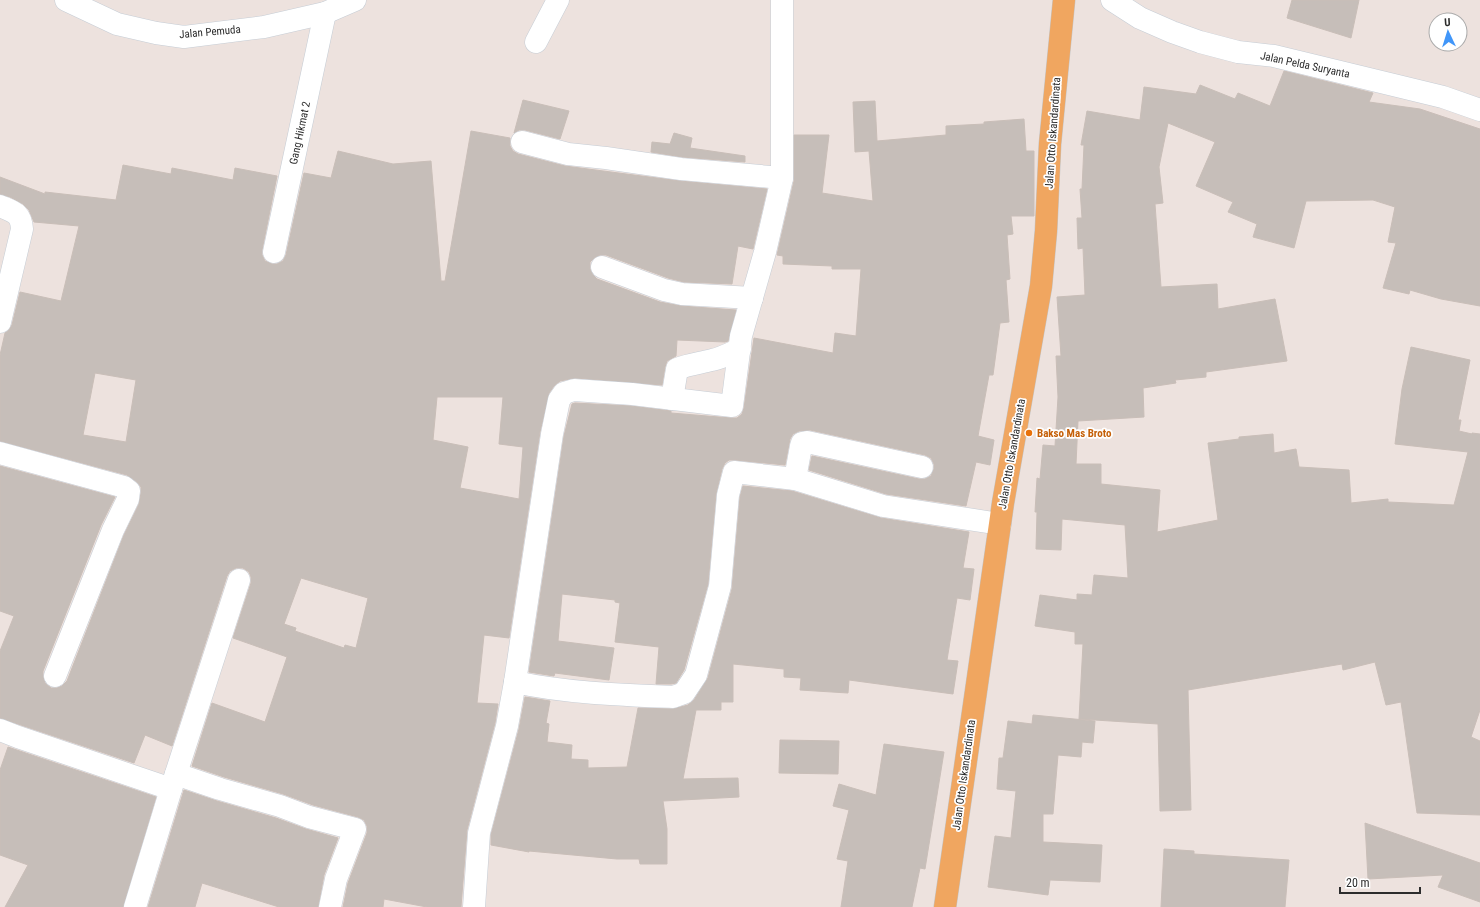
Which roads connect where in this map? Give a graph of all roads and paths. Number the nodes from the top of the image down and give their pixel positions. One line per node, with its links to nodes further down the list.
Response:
1 (66, 0): 7 (street, Jalan Pemuda)
2 (355, 0): 7 (street, Jalan Pemuda)
3 (558, 0): 8 (street)
4 (782, 0): 11 (street)
5 (1064, 0): 22 (main road, Jalan Otto Iskandardinata)
6 (1112, 0): 9 (street, Jalan Pelda Suryanta)
7 (325, 13): 13 (street, Gang Hikmat 2)
8 (536, 42)
9 (1480, 110)
10 (522, 142): 11 (street)
11 (782, 178): 15 (street)
12 (0, 206): 16 (street)
13 (274, 252)
14 (602, 267): 15 (street)
15 (752, 298): 17 (street)
16 (0, 322)
17 (740, 349): 18 (street); 18 (street)
18 (672, 399): 25 (street)
19 (0, 453): 24 (street)
20 (922, 467): 21 (street)
21 (795, 479): 22 (street); 25 (street)
22 (1000, 524): 31 (main road, Jalan Otto Iskandardinata)
23 (240, 580): 27 (street)
24 (55, 676)
25 (515, 682): 30 (street)
26 (0, 730): 27 (street)
27 (173, 782): 28 (street); 29 (street)
28 (135, 907)
29 (330, 907)
30 (474, 907)
31 (945, 907)

